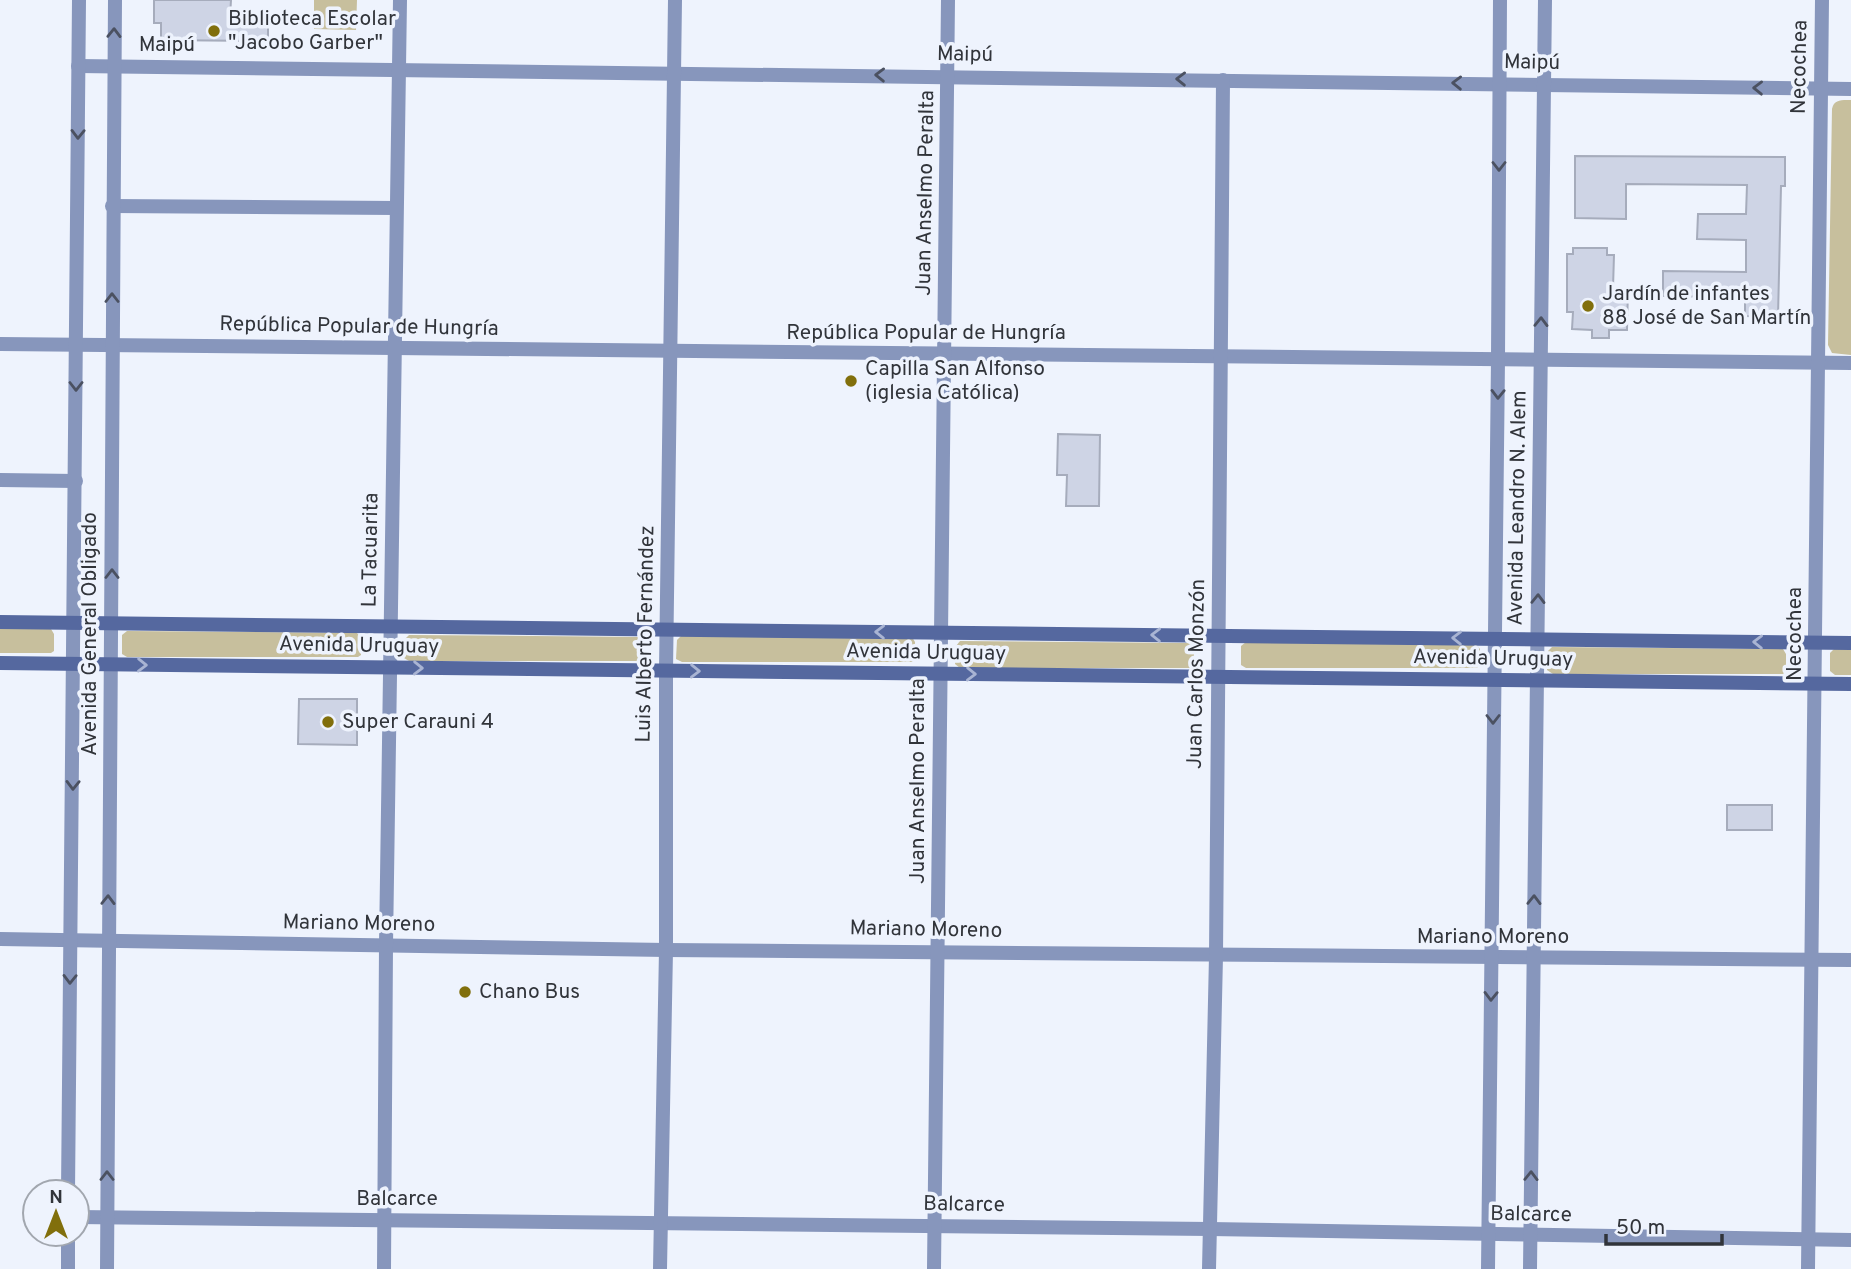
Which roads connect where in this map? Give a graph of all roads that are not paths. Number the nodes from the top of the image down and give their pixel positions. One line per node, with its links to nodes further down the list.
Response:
1 (79, 0): 9 (street, Avenida General Obligado)
2 (115, 0): 10 (street, Avenida General Obligado, one-way to 2)
3 (400, 0): 11 (street, La Tacuarita)
4 (675, 0): 12 (street, Luis Alberto Fernández)
5 (948, 0): 13 (street, Juan Anselmo Peralta)
6 (1500, 0): 15 (street, Avenida Leandro N. Alem)
7 (1545, 0): 16 (street, Avenida Leandro N. Alem)
8 (1822, 0): 17 (street, Necochea)
9 (78, 65): 10 (street, Maipú); 22 (street, Avenida General Obligado, one-way to 22)
10 (114, 66): 11 (street, Maipú); 19 (street, Avenida General Obligado)
11 (399, 68): 12 (street, Maipú); 20 (street, La Tacuarita)
12 (674, 72): 13 (street, Maipú, one-way to 12); 25 (street, Luis Alberto Fernández)
13 (948, 76): 14 (street, Maipú, one-way to 13); 26 (street, Juan Anselmo Peralta)
14 (1223, 80): 15 (street, Maipú, one-way to 14); 27 (street, Juan Carlos Monzón)
15 (1500, 84): 16 (street, Maipú); 29 (street, Avenida Leandro N. Alem, one-way to 29)
16 (1544, 84): 17 (street, Maipú, one-way to 16); 28 (street, Avenida Leandro N. Alem, one-way to 16)
17 (1821, 88): 18 (street, Maipú); 30 (street, Necochea)
18 (1851, 89)
19 (112, 206): 20 (street); 23 (street, Avenida General Obligado, one-way to 19)
20 (396, 208): 24 (street, La Tacuarita)
21 (0, 344): 22 (street, República Popular de Hungría)
22 (76, 345): 23 (street, República Popular de Hungría); 33 (street, Avenida General Obligado, one-way to 33)
23 (111, 345): 24 (street, República Popular de Hungría); 36 (street, Avenida General Obligado, one-way to 23)
24 (395, 349): 25 (street, República Popular de Hungría); 37 (street, La Tacuarita)
25 (671, 352): 26 (street, República Popular de Hungría); 38 (street, Luis Alberto Fernández)
26 (944, 355): 27 (street, República Popular de Hungría); 39 (street, Juan Anselmo Peralta)
27 (1222, 356): 29 (street, República Popular de Hungría); 40 (street, Juan Carlos Monzón)
28 (1541, 358): 29 (street, República Popular de Hungría); 30 (street, República Popular de Hungría); 42 (street, Avenida Leandro N. Alem, one-way to 28)
29 (1499, 359): 41 (street, Avenida Leandro N. Alem, one-way to 41)
30 (1818, 363): 31 (street, República Popular de Hungría); 43 (street, Necochea)
31 (1851, 363)
32 (0, 480): 33 (street)
33 (76, 481): 35 (street, Avenida General Obligado)
34 (0, 622): 35 (street, Avenida Uruguay)
35 (74, 623): 36 (street, Avenida Uruguay); 46 (street, Avenida General Obligado)
36 (112, 623): 37 (street, Avenida Uruguay); 47 (street, Avenida General Obligado)
37 (391, 626): 38 (street, Avenida Uruguay); 48 (street, La Tacuarita)
38 (666, 629): 39 (street, Avenida Uruguay, one-way to 38); 49 (street, Luis Alberto Fernández)
39 (940, 632): 40 (street, Avenida Uruguay, one-way to 39); 50 (street, Juan Anselmo Peralta)
40 (1218, 636): 41 (street, Avenida Uruguay, one-way to 40); 51 (street, Juan Carlos Monzón)
41 (1494, 639): 42 (street, Avenida Uruguay); 52 (street, Avenida Leandro N. Alem)
42 (1537, 639): 43 (street, Avenida Uruguay, one-way to 42); 53 (street, Avenida Leandro N. Alem)
43 (1815, 642): 44 (street, Avenida Uruguay); 54 (street, Necochea)
44 (1851, 643)
45 (0, 663): 46 (street, Avenida Uruguay)
46 (74, 664): 47 (street, Avenida Uruguay); 57 (street, Avenida General Obligado, one-way to 57)
47 (112, 664): 48 (street, Avenida Uruguay, one-way to 48); 58 (street, Avenida General Obligado, one-way to 47)
48 (391, 667): 49 (street, Avenida Uruguay, one-way to 49); 59 (street, La Tacuarita)
49 (666, 671): 50 (street, Avenida Uruguay, one-way to 50); 60 (street, Luis Alberto Fernández)
50 (939, 674): 51 (street, Avenida Uruguay, one-way to 51); 61 (street, Juan Anselmo Peralta)
51 (1217, 677): 52 (street, Avenida Uruguay); 62 (street, Juan Carlos Monzón)
52 (1493, 680): 53 (street, Avenida Uruguay); 63 (street, Avenida Leandro N. Alem, one-way to 63)
53 (1537, 680): 54 (street, Avenida Uruguay); 64 (street, Avenida Leandro N. Alem, one-way to 53)
54 (1815, 684): 55 (street, Avenida Uruguay); 65 (street, Necochea)
55 (1851, 684)
56 (0, 939): 57 (street, Mariano Moreno)
57 (71, 940): 58 (street, Mariano Moreno); 67 (street, Avenida General Obligado, one-way to 67)
58 (107, 941): 59 (street, Mariano Moreno); 69 (street, Avenida General Obligado, one-way to 58)
59 (386, 945): 60 (street, Mariano Moreno); 70 (street, La Tacuarita)
60 (666, 950): 61 (street, Mariano Moreno); 71 (street, Luis Alberto Fernández)
61 (938, 951): 62 (street, Mariano Moreno); 72 (street, Juan Anselmo Peralta)
62 (1216, 956): 63 (street, Mariano Moreno); 73 (street, Juan Carlos Monzón)
63 (1492, 958): 64 (street, Mariano Moreno); 74 (street, Avenida Leandro N. Alem, one-way to 74)
64 (1533, 959): 65 (street, Mariano Moreno); 75 (street, Avenida Leandro N. Alem, one-way to 64)
65 (1812, 960): 66 (street, Mariano Moreno); 76 (street, Necochea)
66 (1851, 960)
67 (68, 1178)
68 (91, 1217): 69 (street, Balcarce)
69 (107, 1218): 70 (street, Balcarce); 80 (street, Avenida General Obligado)
70 (384, 1219): 71 (street, Balcarce); 81 (street, La Tacuarita)
71 (660, 1222): 72 (street, Balcarce); 82 (street, Luis Alberto Fernández)
72 (934, 1225): 73 (street, Balcarce); 83 (street, Juan Anselmo Peralta)
73 (1210, 1228): 74 (street, Balcarce); 84 (street, Juan Carlos Monzón)
74 (1488, 1235): 75 (street, Balcarce); 85 (street, Avenida Leandro N. Alem)
75 (1530, 1236): 76 (street, Balcarce); 86 (street, Avenida Leandro N. Alem)
76 (1808, 1239): 77 (street, Balcarce); 87 (street, Necochea)
77 (1851, 1240)
78 (68, 1248): 79 (street)
79 (68, 1269)
80 (107, 1269)
81 (384, 1269)
82 (660, 1269)
83 (934, 1269)
84 (1209, 1269)
85 (1488, 1269)
86 (1530, 1269)
87 (1808, 1269)

